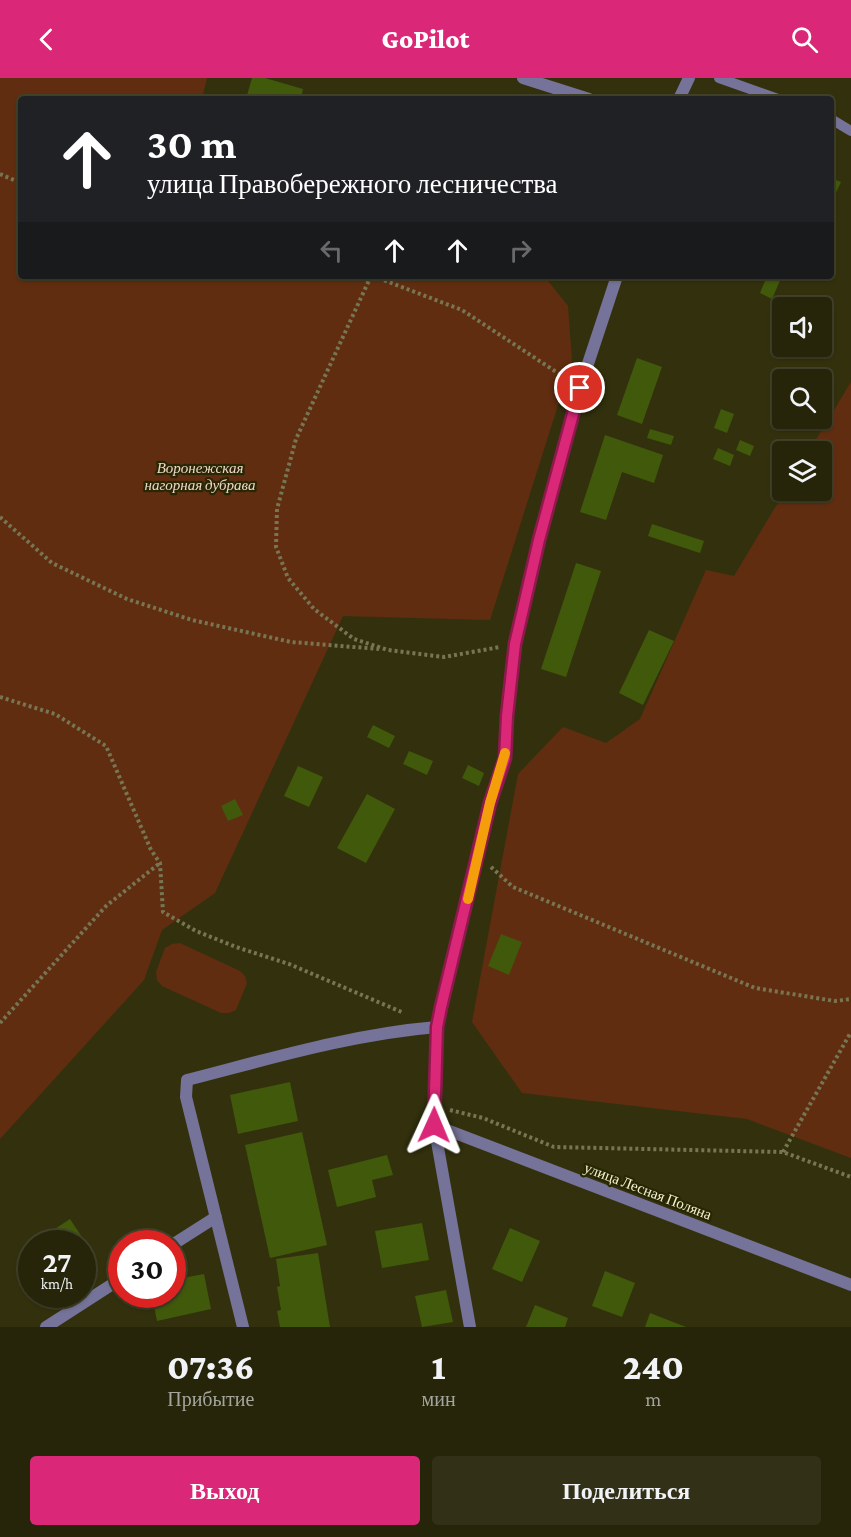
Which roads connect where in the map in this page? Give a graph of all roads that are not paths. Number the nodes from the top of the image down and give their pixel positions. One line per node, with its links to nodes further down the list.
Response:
1 (523, 78): 4 (street)
2 (689, 78): 5 (street)
3 (719, 78): 6 (lane)
4 (580, 96)
5 (680, 96)
6 (770, 96)
7 (834, 121): 8 (lane)
8 (851, 131)
9 (616, 279): 10 (street)
10 (437, 1027): 11 (street); 12 (street)
11 (434, 1125): 14 (street, улица Лесная Поляна); 18 (street)
12 (216, 1217): 13 (street); 17 (street)
13 (186, 1236)
14 (851, 1285)
15 (108, 1287): 16 (street)
16 (46, 1327)
17 (243, 1327)
18 (470, 1327)

